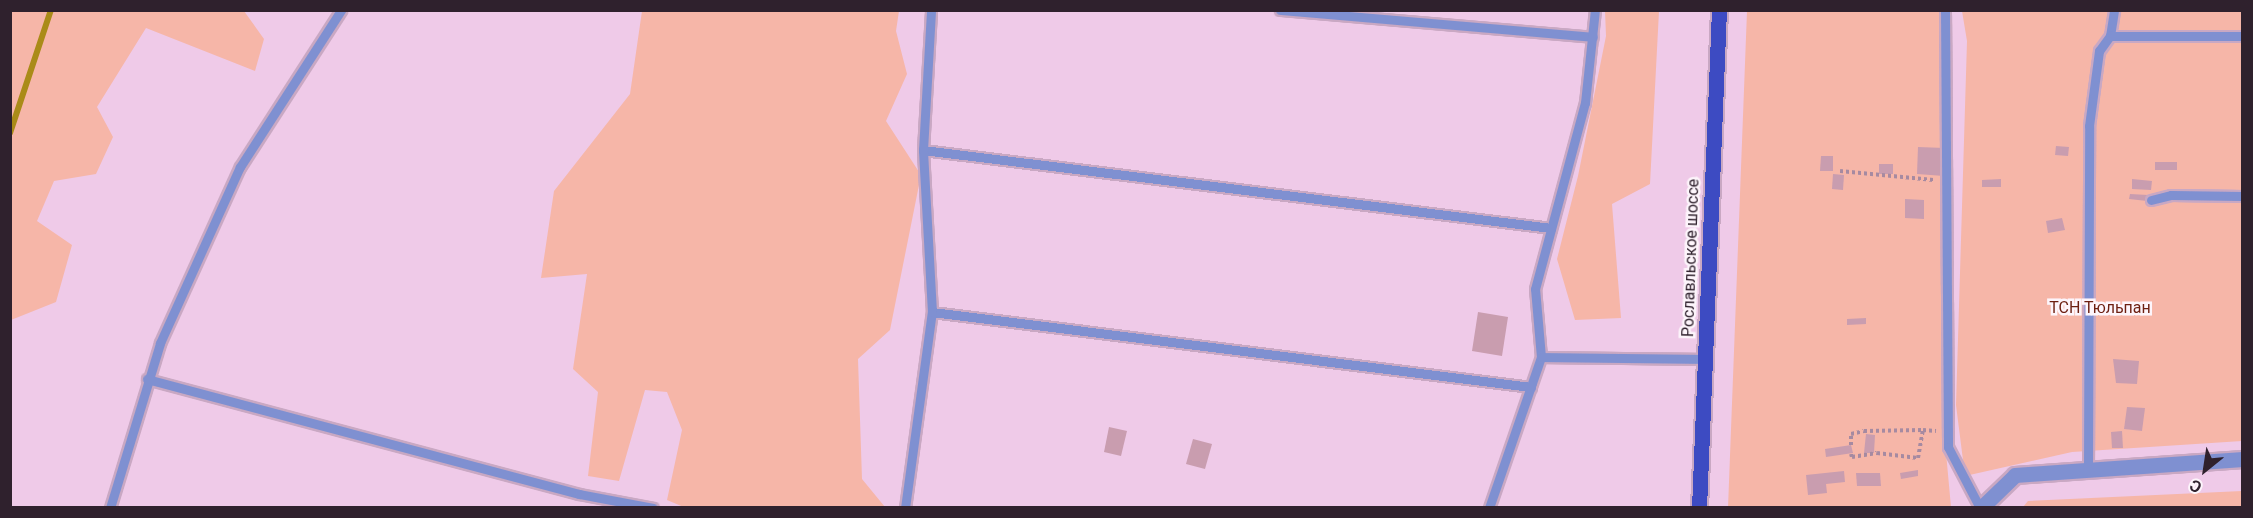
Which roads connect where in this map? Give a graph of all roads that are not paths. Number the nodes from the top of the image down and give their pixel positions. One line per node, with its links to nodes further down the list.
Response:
1 (341, 10): 18 (lane)
2 (931, 10): 11 (lane)
3 (1280, 10): 10 (lane)
4 (1595, 10): 10 (lane)
5 (1719, 10): 17 (main road, Рославльское шоссе)
6 (1945, 10): 27 (lane)
7 (2114, 10): 8 (lane)
8 (2110, 36): 9 (lane); 21 (lane)
9 (2242, 36)
10 (1593, 37): 14 (lane)
11 (923, 150): 14 (lane); 15 (lane)
12 (2242, 196): 13 (lane)
13 (2151, 200)
14 (1551, 228): 16 (lane)
15 (932, 312): 19 (lane); 24 (lane)
16 (1541, 357): 17 (lane); 19 (lane)
17 (1705, 359): 26 (main road, Рославльское шоссе)
18 (147, 379): 22 (lane); 23 (lane)
19 (1531, 387): 25 (lane)
20 (2242, 459): 21 (street)
21 (2088, 467): 27 (street)
22 (110, 507)
23 (653, 507)
24 (905, 507)
25 (1489, 507)
26 (1699, 507)
27 (1981, 507)

